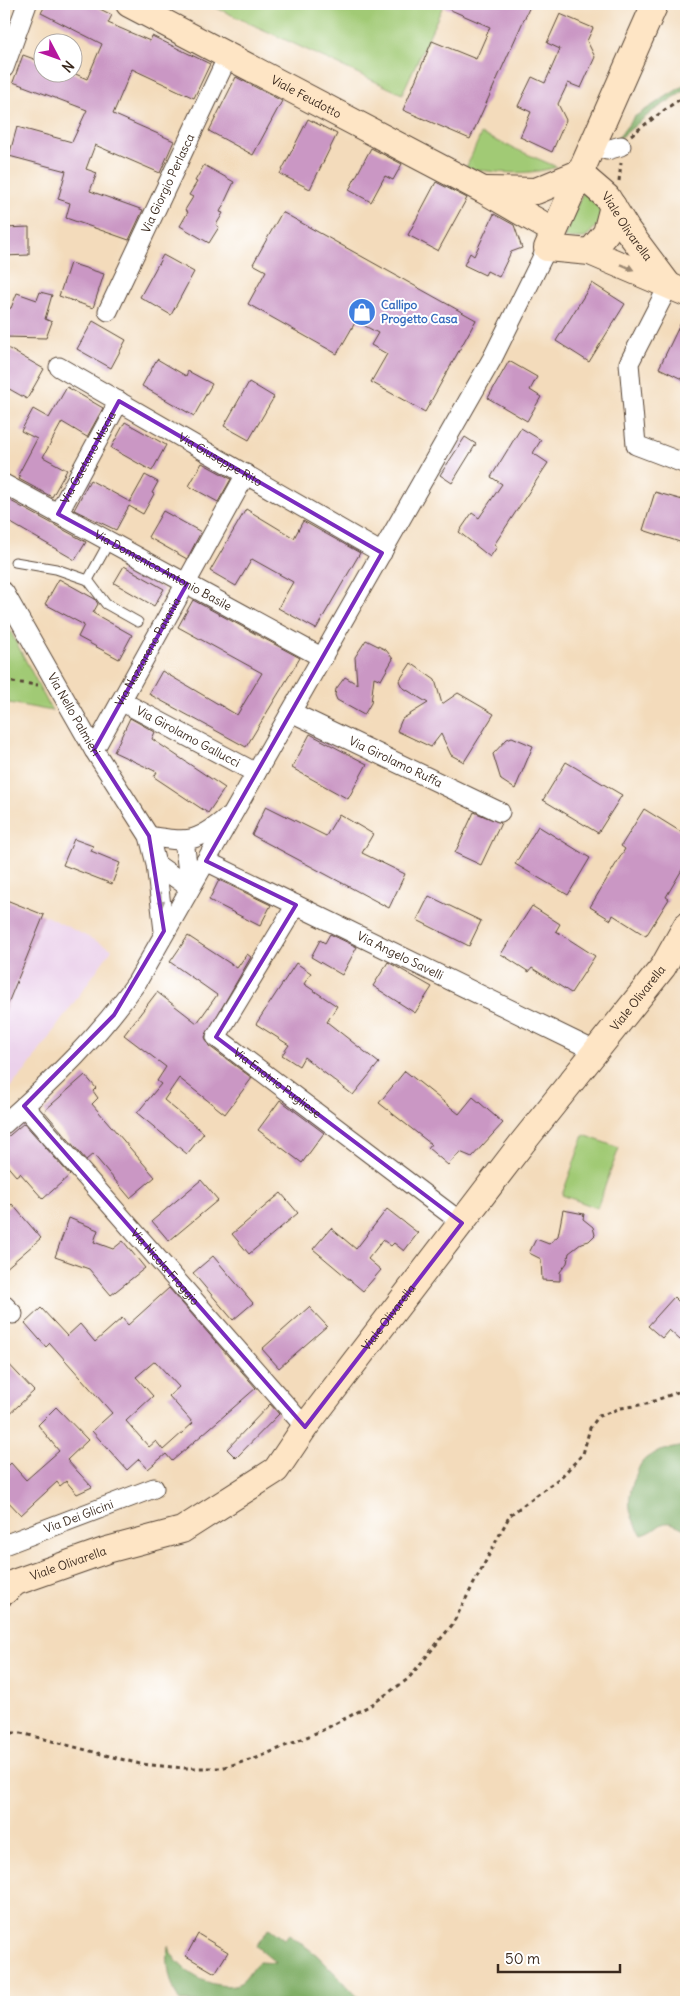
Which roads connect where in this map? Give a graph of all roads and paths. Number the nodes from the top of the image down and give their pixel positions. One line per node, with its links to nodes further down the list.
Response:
1 (27, 4): 5 (street)
2 (129, 4): 4 (street, Viale Feudotto)
3 (651, 5): 6 (street)
4 (228, 56): 9 (street, Viale Feudotto); 14 (street, Via Giorgio Perlasca)
5 (4, 68)
6 (593, 143): 7 (street); 8 (street)
7 (621, 146)
8 (579, 173): 9 (street); 10 (street, Viale Olivarella); 11 (street)
9 (491, 195): 11 (street, Viale Feudotto)
10 (613, 206): 12 (street); 13 (street, Viale Olivarella)
11 (554, 230): 12 (street, Viale Olivarella); 22 (street)
12 (590, 252): 13 (street, Viale Olivarella, one-way to 13)
13 (677, 289): 17 (street)
14 (108, 311)
15 (59, 367): 16 (street, Via Giuseppe Rito)
16 (119, 401): 18 (street, Via Giuseppe Rito); 20 (street, Via Gaetano Miscia)
17 (686, 464)
18 (246, 474): 22 (street, Via Giuseppe Rito); 25 (street, Via Nazzareno Patania)
19 (4, 484): 20 (street, Via Domenico Antonio Basile)
20 (58, 514): 21 (street, Via Domenico Antonio Basile)
21 (109, 542): 24 (lane); 25 (street, Via Domenico Antonio Basile)
22 (382, 553): 28 (street)
23 (15, 562): 24 (lane)
24 (88, 580): 27 (lane)
25 (187, 584): 28 (street, Via Domenico Antonio Basile); 31 (street, Via Nazzareno Patania)
26 (4, 592): 30 (street, Via Nello Palmieri)
27 (138, 622)
28 (323, 658): 32 (street)
29 (4, 681): 30 (path)
30 (58, 687): 33 (street, Via Nello Palmieri)
31 (121, 701): 33 (street, Via Nazzareno Patania); 34 (street, Via Girolamo Gallucci)
32 (291, 712): 34 (street); 36 (street, Via Girolamo Ruffa)
33 (94, 750): 37 (street, Via Nello Palmieri)
34 (256, 773): 35 (street)
35 (234, 812): 38 (street); 39 (street)
36 (500, 812)
37 (149, 836): 38 (street); 40 (street, Via Nello Palmieri)
38 (184, 840): 41 (street)
39 (206, 861): 41 (street); 42 (street, Via Angelo Savelli)
40 (156, 864): 41 (street); 44 (street, Via Nello Palmieri, one-way to 44)
41 (190, 888): 44 (street)
42 (296, 905): 45 (street, Via Angelo Savelli); 48 (street, Via Enotrio Pugliese)
43 (686, 926): 45 (street, Viale Olivarella)
44 (164, 931): 46 (street)
45 (596, 1051): 48 (street, Viale Olivarella)
46 (24, 1106): 47 (street); 50 (street, Via Nicola Froggio)
47 (4, 1124)
48 (462, 1223): 50 (street, Viale Olivarella)
49 (686, 1389): 54 (path)
50 (305, 1427): 53 (street, Viale Olivarella)
51 (154, 1488): 52 (street, Via Dei Glicini)
52 (4, 1545)
53 (4, 1592)
54 (4, 1733)

